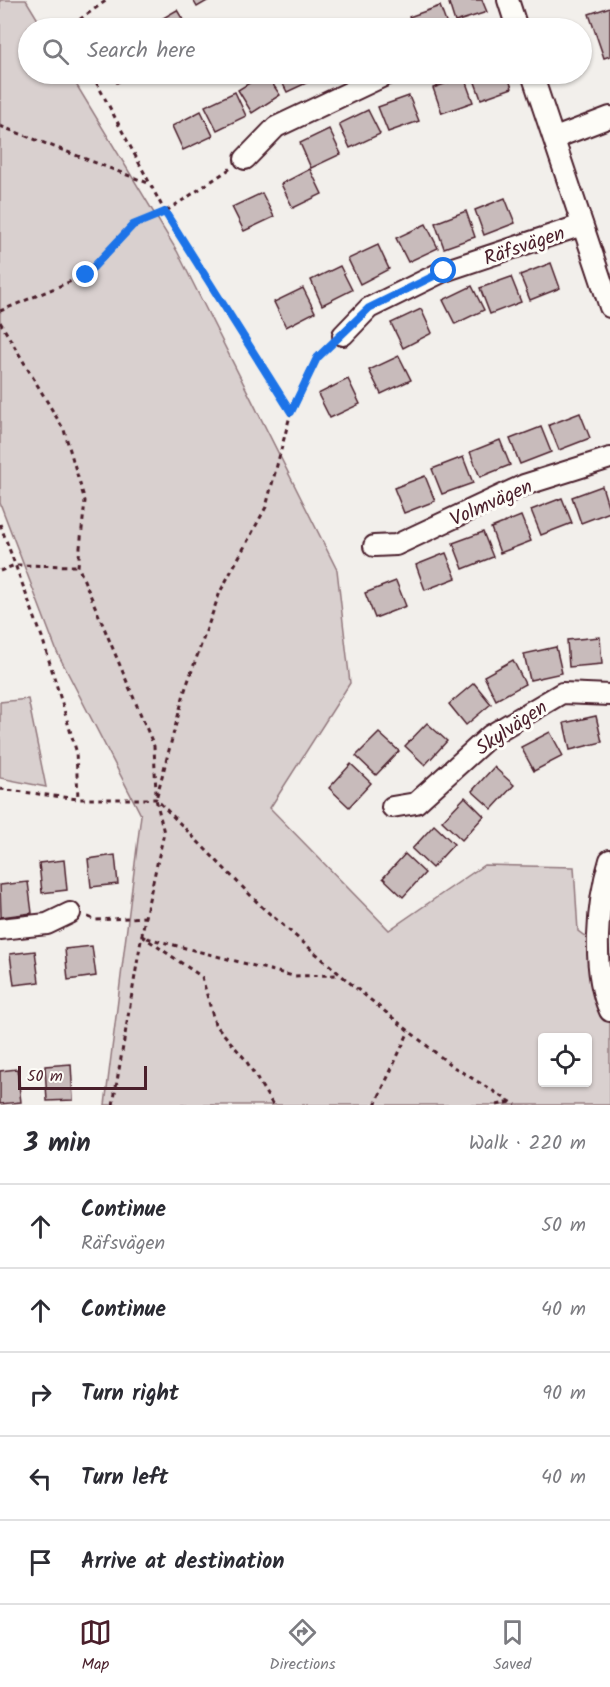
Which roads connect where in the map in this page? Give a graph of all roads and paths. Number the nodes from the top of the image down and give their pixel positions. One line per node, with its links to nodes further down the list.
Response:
1 (107, 0): 3 (path)
2 (508, 0): 4 (street)
3 (82, 18)
4 (513, 18)
5 (97, 84): 12 (path)
6 (367, 84): 11 (street)
7 (536, 84): 10 (street)
8 (610, 117): 10 (street)
9 (0, 126): 12 (path)
10 (555, 138): 14 (street)
11 (245, 159): 13 (path)
12 (150, 184): 13 (path)
13 (165, 212): 16 (path); 19 (path)
14 (582, 225): 15 (street); 18 (street, Räfsvägen)
15 (610, 307)
16 (0, 311)
17 (0, 322): 24 (path)
18 (343, 335): 19 (path)
19 (291, 412): 29 (path)
20 (610, 458): 22 (street, Volmvägen)
21 (0, 524): 23 (path)
22 (374, 546)
23 (15, 564): 24 (path); 25 (path); 28 (path)
24 (78, 566): 29 (path)
25 (0, 571)
26 (610, 694): 30 (street, Skylvägen)
27 (0, 789): 28 (path)
28 (78, 799): 29 (path)
29 (156, 799): 33 (path); 36 (path)
30 (392, 807)
31 (608, 871): 37 (street)
32 (70, 913): 33 (path); 34 (street)
33 (145, 917): 35 (path)
34 (0, 929)
35 (142, 936): 36 (path); 40 (path); 41 (path)
36 (341, 975): 38 (path)
37 (610, 1011)
38 (409, 1031): 39 (path); 42 (path)
39 (511, 1104): 43 (path); 44 (path)
40 (112, 1105)
41 (273, 1105)
42 (375, 1105)
43 (497, 1105)
44 (516, 1105)

